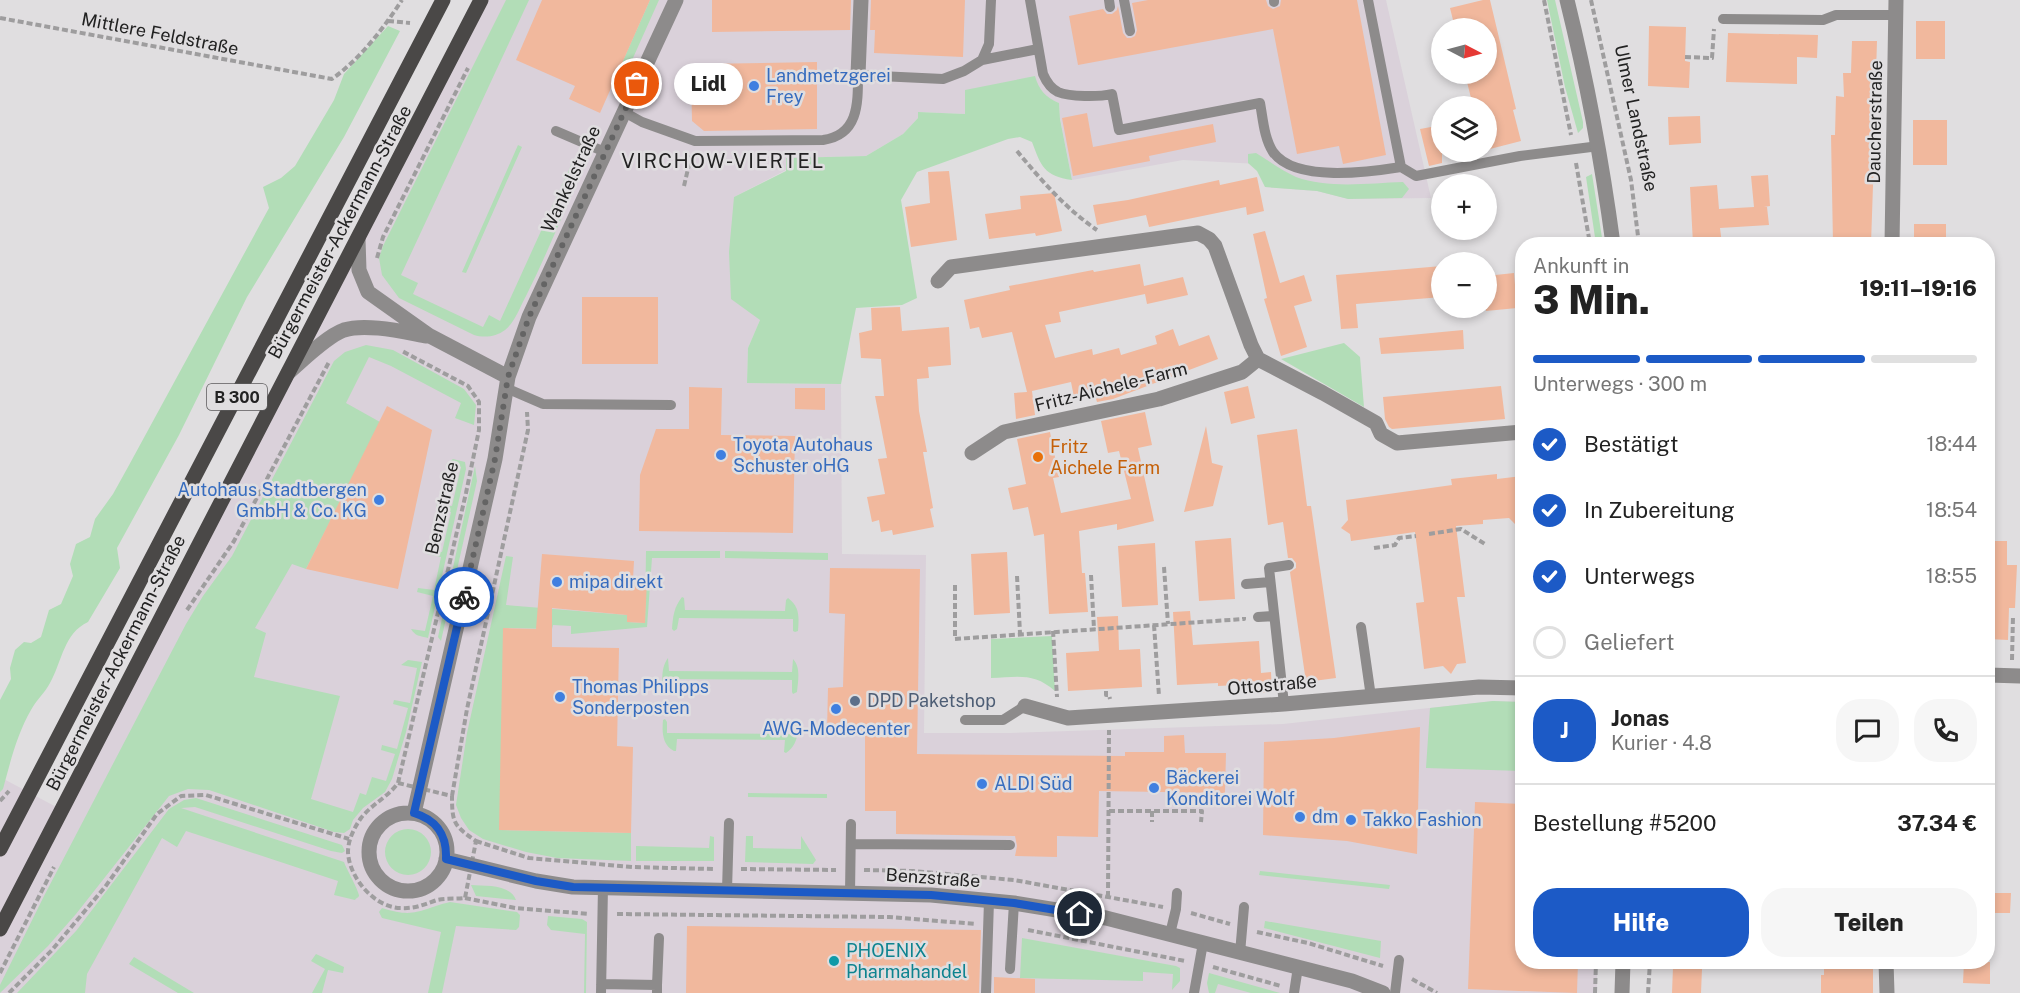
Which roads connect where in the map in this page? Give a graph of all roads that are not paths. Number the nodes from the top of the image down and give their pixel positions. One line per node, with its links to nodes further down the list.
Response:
1 (443, 0): 50 (main road, Bürgermeister-Ackermann-Straße / B 300)
2 (481, 0): 23 (main road, Bürgermeister-Ackermann-Straße / B 300)
3 (676, 0): 16 (street, Wankelstraße)
4 (861, 0): 15 (street)
5 (991, 0): 14 (lane)
6 (1030, 0): 13 (lane)
7 (1368, 0): 20 (lane)
8 (1567, 0): 18 (street)
9 (1125, 3): 12 (lane)
10 (1896, 8): 11 (lane); 22 (street, Daucherstraße)
11 (1723, 19)
12 (1130, 31)
13 (1038, 49): 14 (lane); 20 (lane)
14 (982, 60): 15 (lane)
15 (858, 75): 16 (lane)
16 (624, 112): 19 (street, Wankelstraße)
17 (556, 131): 19 (lane)
18 (1599, 146): 20 (lane); 21 (street)
19 (605, 152): 28 (street, Wankelstraße)
20 (1401, 167)
21 (1612, 237)
22 (1892, 237)
23 (358, 239): 25 (street); 27 (main road, Bürgermeister-Ackermann-Straße / B 300)
24 (938, 281): 26 (street)
25 (430, 336): 27 (street); 28 (street)
26 (1258, 359): 30 (street); 31 (street, Fritz-Aichele-Farm)
27 (288, 373): 59 (main road, Bürgermeister-Ackermann-Straße / B 300)
28 (506, 388): 29 (lane); 45 (street)
29 (671, 405)
30 (1515, 433)
31 (972, 453)
32 (1289, 565): 33 (lane)
33 (1270, 582): 34 (lane); 35 (lane)
34 (1246, 584)
35 (1274, 616): 36 (lane); 42 (lane)
36 (1258, 617)
37 (1361, 627): 41 (lane)
38 (1995, 675): 39 (street)
39 (2016, 676)
40 (1515, 688): 41 (street, Ottostraße)
41 (1371, 697): 42 (street, Ottostraße)
42 (1284, 704): 43 (street, Ottostraße)
43 (1026, 706): 44 (lane)
44 (965, 720)
45 (414, 813): 51 (street); 51 (street)
46 (729, 823): 53 (lane)
47 (851, 824): 48 (lane)
48 (851, 844): 49 (lane); 55 (lane)
49 (1010, 845)
50 (0, 849)
51 (446, 859): 52 (street, Benzstraße)
52 (603, 887): 53 (street, Benzstraße); 69 (lane)
53 (728, 890): 55 (street, Benzstraße)
54 (1177, 892): 60 (lane)
55 (850, 893): 56 (street, Benzstraße)
56 (989, 901): 57 (street, Benzstraße); 72 (lane)
57 (1014, 903): 60 (street, Benzstraße); 66 (lane)
58 (1244, 907): 63 (lane)
59 (0, 929)
60 (1170, 934): 62 (street, Benzstraße)
61 (659, 938): 70 (lane)
62 (1203, 943): 63 (street, Benzstraße); 73 (lane)
63 (1240, 953): 65 (street, Benzstraße)
64 (1400, 960): 75 (lane)
65 (1298, 967): 71 (lane); 74 (street, Benzstraße)
66 (1010, 969)
67 (1623, 969): 76 (street)
68 (1886, 969): 77 (street)
69 (601, 988): 70 (lane)
70 (657, 989)
71 (1294, 991)
72 (986, 993)
73 (1194, 993)
74 (1383, 993)
75 (1395, 993)
76 (1622, 993)
77 (1887, 993)

